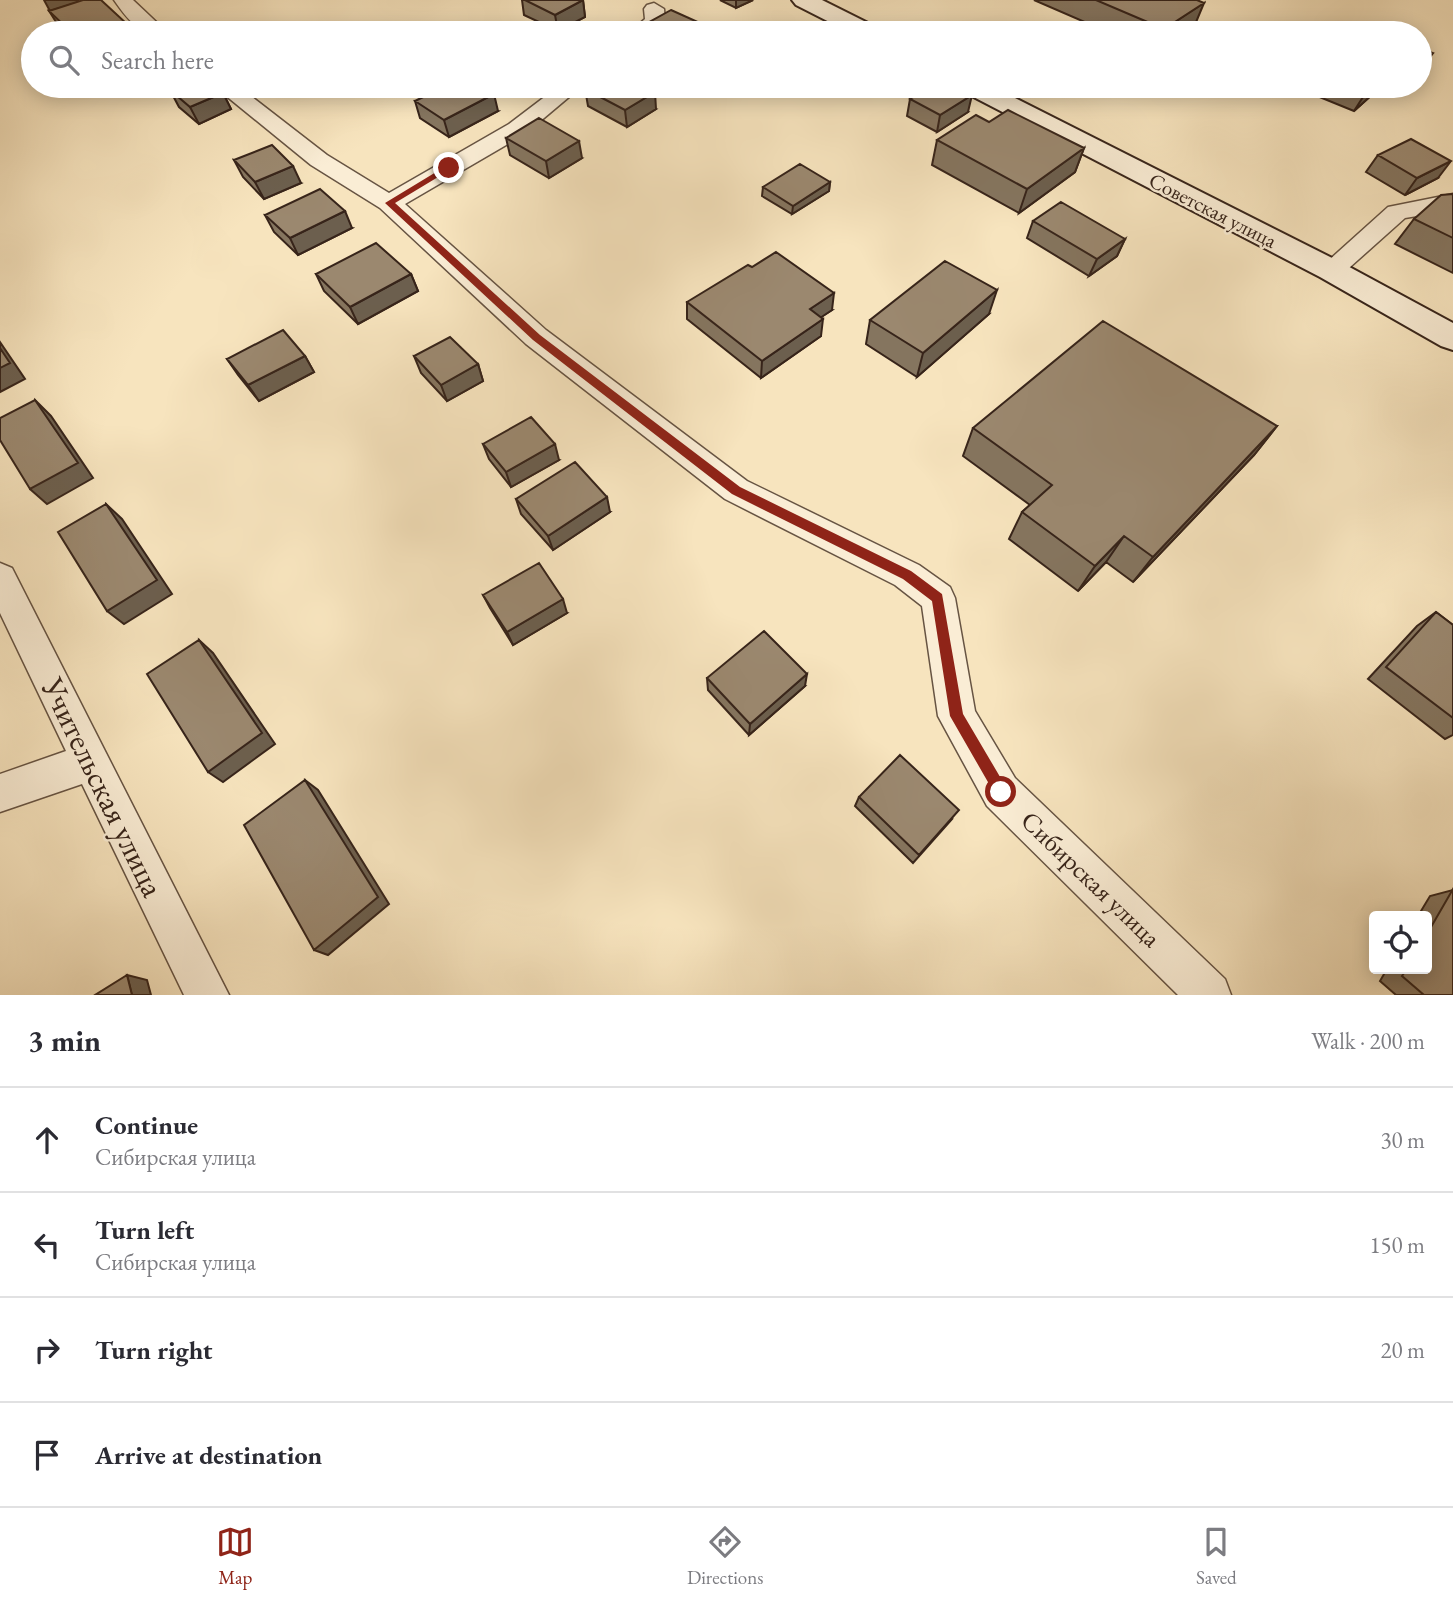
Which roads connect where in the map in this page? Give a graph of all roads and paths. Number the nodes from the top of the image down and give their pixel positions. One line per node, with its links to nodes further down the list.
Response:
1 (123, 0): 4 (street)
2 (804, 0): 6 (main road)
3 (654, 9): 5 (street)
4 (143, 21)
5 (655, 21)
6 (845, 21)
7 (240, 98): 11 (street, Сибирская улица)
8 (557, 98): 11 (street)
9 (994, 98): 12 (main road, Советская улица)
10 (1453, 202): 12 (street)
11 (389, 203): 18 (street, Сибирская улица)
12 (1331, 270): 13 (main road, Советская улица)
13 (1453, 338)
14 (0, 578): 15 (street, Учительская улица)
15 (90, 762): 16 (street); 17 (street, Учительская улица)
16 (0, 793)
17 (207, 995)
18 (1209, 995)

